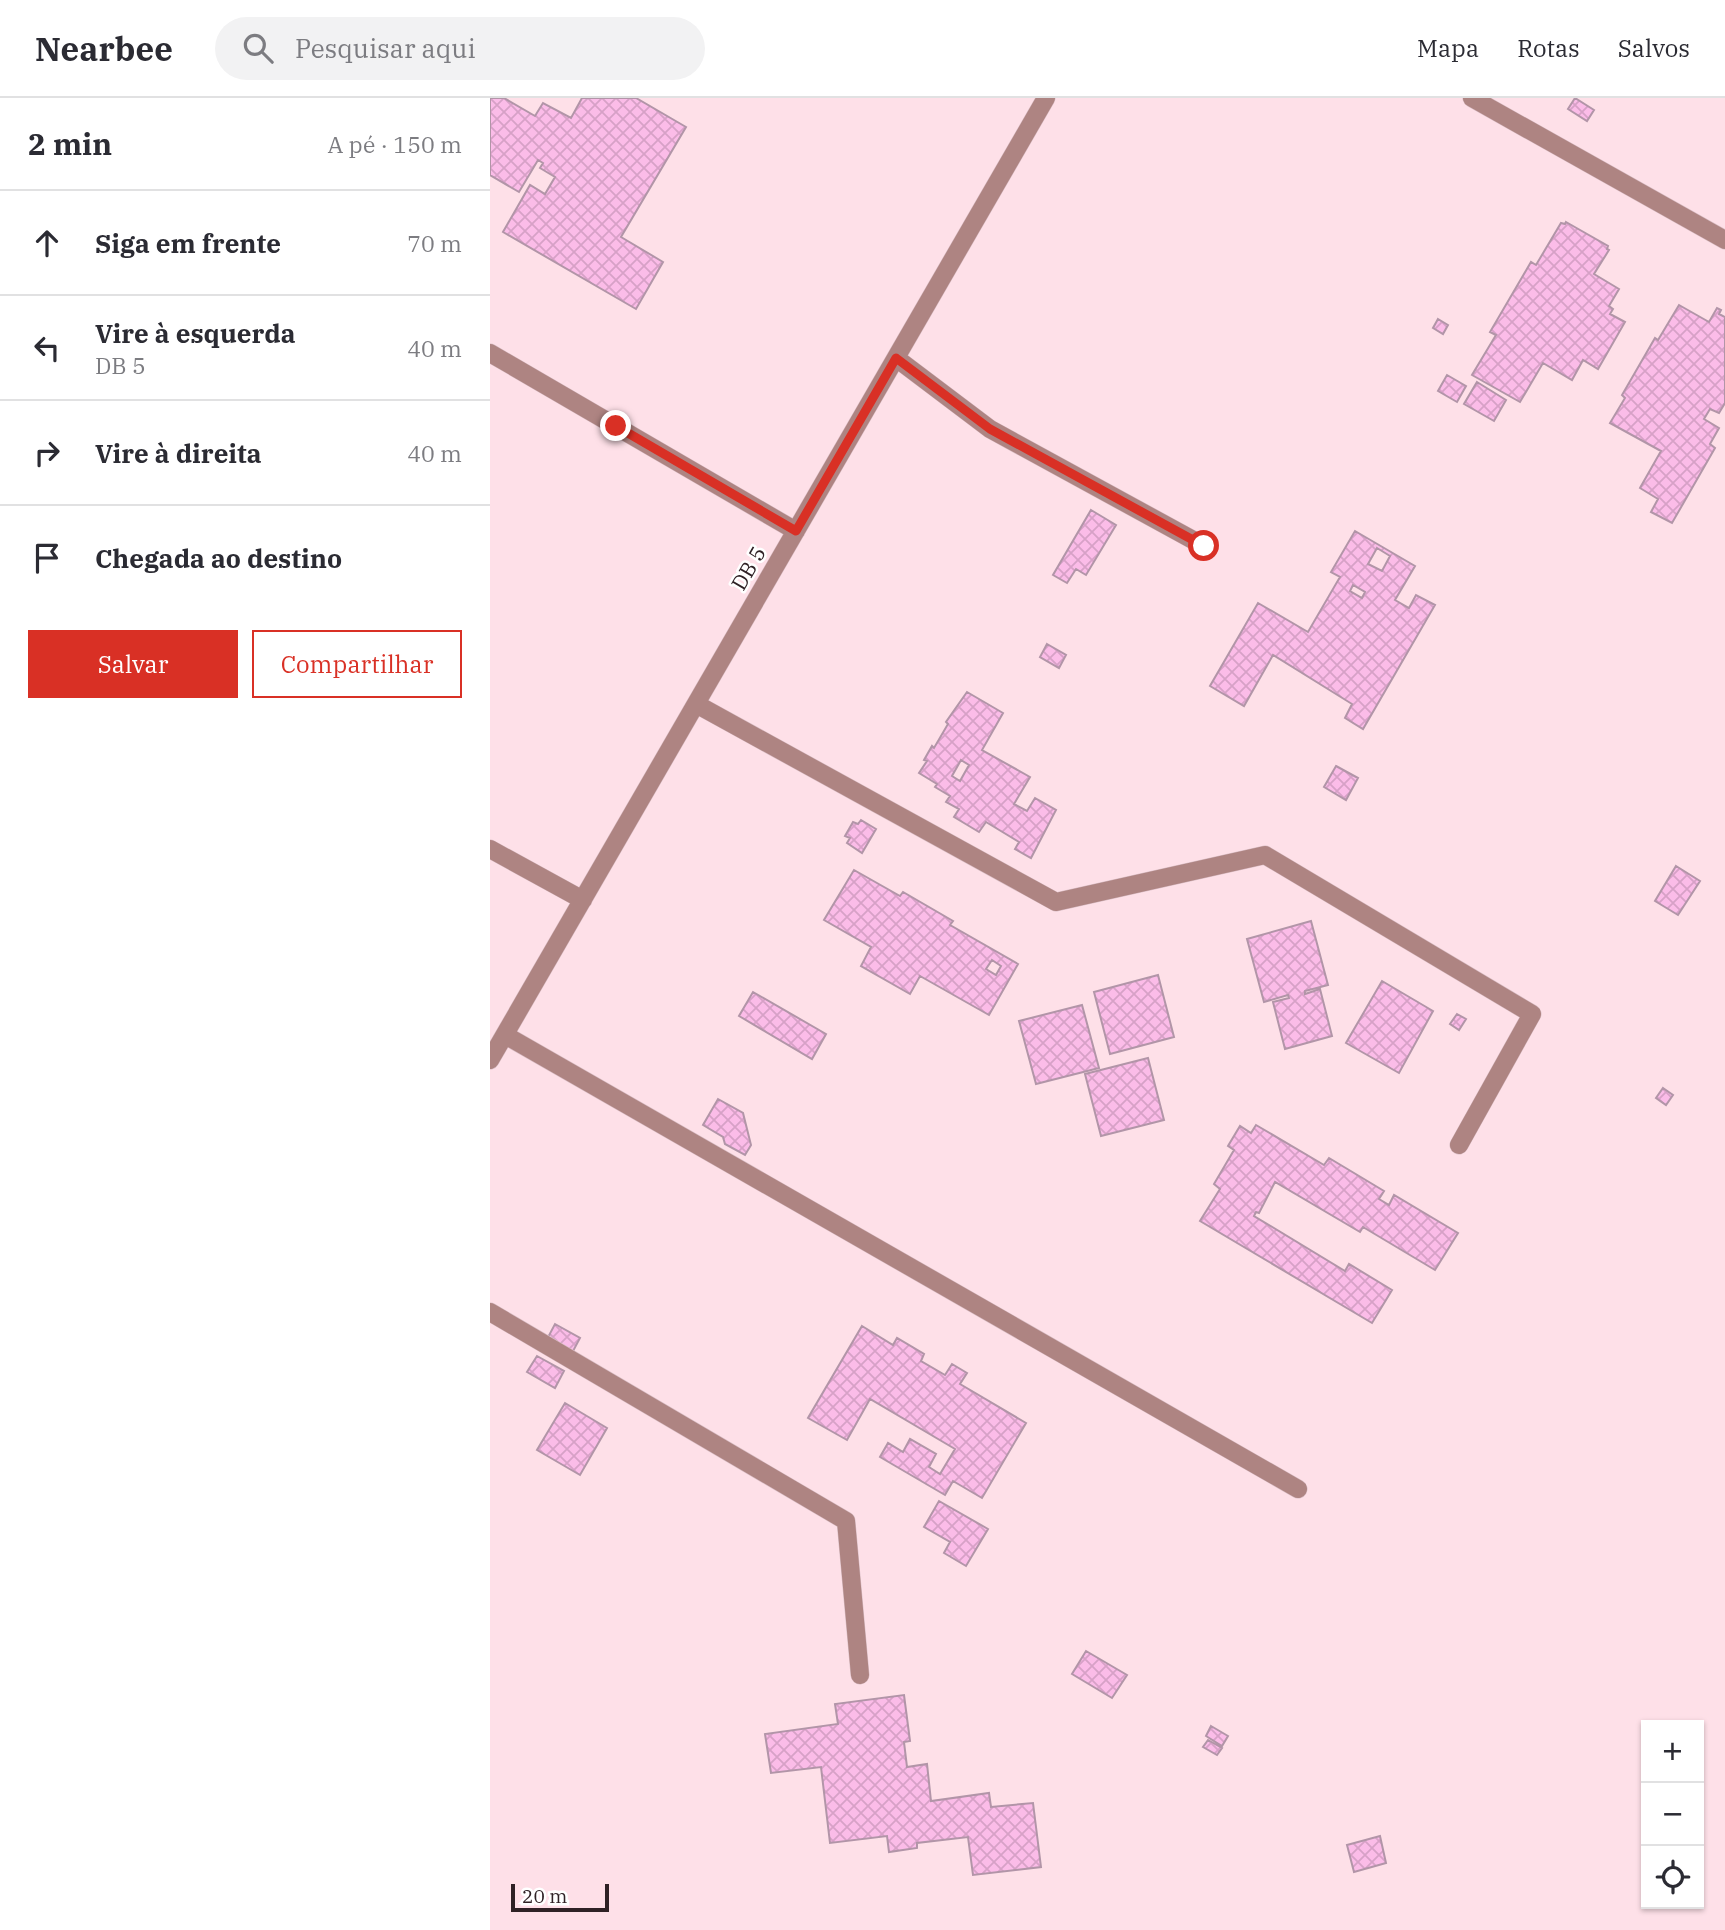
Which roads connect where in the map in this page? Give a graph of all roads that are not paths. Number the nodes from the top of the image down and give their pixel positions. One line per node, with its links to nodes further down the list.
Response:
1 (1046, 98): 5 (street, DB 5)
2 (1472, 98): 3 (street)
3 (1725, 240)
4 (490, 353): 6 (street)
5 (896, 358): 6 (street, DB 5); 7 (street)
6 (796, 531): 8 (street, DB 5)
7 (1204, 546)
8 (696, 704): 10 (street, DB 5); 13 (street)
9 (490, 849): 10 (street)
10 (583, 900): 11 (street, DB 5)
11 (505, 1035): 12 (street, DB 5); 15 (street)
12 (490, 1060)
13 (1458, 1145)
14 (490, 1312): 16 (street)
15 (1298, 1489)
16 (860, 1675)

